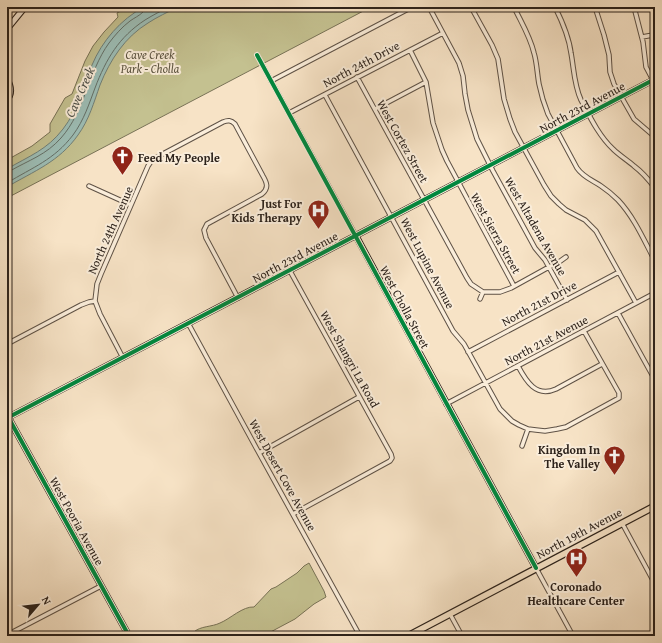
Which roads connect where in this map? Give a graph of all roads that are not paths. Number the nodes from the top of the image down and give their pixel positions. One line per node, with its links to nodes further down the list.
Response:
1 (25, 7): 9 (street)
2 (412, 7): 17 (street)
3 (429, 7): 10 (street, West Altadena Avenue)
4 (471, 7): 30 (street)
5 (514, 7): 28 (street)
6 (555, 7): 25 (street)
7 (595, 7): 21 (street)
8 (634, 7): 12 (street)
9 (7, 29)
10 (443, 33): 13 (street, North 24th Drive); 31 (street, West Altadena Avenue)
11 (653, 35): 12 (street)
12 (642, 37): 18 (street)
13 (410, 50): 15 (street, North 24th Drive); 19 (street, West Sierra Street)
14 (257, 55): 17 (street, West Cholla Street)
15 (357, 77): 20 (street, North 24th Drive); 23 (street, West Cortez Street)
16 (7, 79): 22 (street)
17 (271, 81): 24 (street, West Cholla Street)
18 (654, 81): 21 (street, North 23rd Avenue)
19 (426, 82): 23 (street); 26 (street, West Sierra Street)
20 (325, 94): 24 (street, North 24th Drive); 39 (street, West Lupine Avenue)
21 (621, 97): 25 (street, North 23rd Avenue); 29 (street)
22 (7, 100)
23 (375, 109): 35 (street, West Cortez Street)
24 (289, 113): 40 (street, West Cholla Street)
25 (589, 114): 28 (street, North 23rd Avenue); 34 (street)
26 (433, 123): 27 (street); 32 (street, West Sierra Street)
27 (427, 125)
28 (557, 131): 30 (street, North 23rd Avenue); 42 (street)
29 (655, 137)
30 (524, 148): 31 (street, North 23rd Avenue); 37 (street)
31 (490, 166): 32 (street, North 23rd Avenue); 43 (street, West Altadena Avenue)
32 (458, 182): 35 (street, North 23rd Avenue); 46 (street, West Sierra Street)
33 (89, 186): 36 (street)
34 (655, 188)
35 (424, 200): 39 (street, North 23rd Avenue); 47 (street, West Cortez Street)
36 (131, 205): 49 (street, North 24th Avenue); 52 (street, North 24th Avenue)
37 (566, 210): 38 (street); 45 (street)
38 (562, 214)
39 (391, 217): 40 (street, North 23rd Avenue); 58 (street, West Lupine Avenue)
40 (356, 236): 44 (street, North 23rd Avenue); 65 (street, West Cholla Street)
41 (566, 257): 43 (street)
42 (655, 261)
43 (549, 267): 46 (street); 51 (street, West Altadena Avenue)
44 (290, 271): 49 (street, North 23rd Avenue); 64 (street, West Shangri La Road)
45 (619, 272): 51 (street, North 21st Drive); 53 (street)
46 (514, 286): 47 (street)
47 (483, 292): 50 (street)
48 (655, 293): 53 (street, North 21st Avenue)
49 (238, 298): 55 (street, North 23rd Avenue)
50 (480, 299)
51 (567, 300): 58 (street, North 21st Drive)
52 (95, 301): 57 (street); 59 (street)
53 (636, 303): 54 (street, North 21st Avenue)
54 (618, 313): 56 (street, North 21st Avenue); 62 (street)
55 (188, 323): 59 (street, North 23rd Avenue); 69 (street, West Desert Cove Avenue)
56 (584, 331): 60 (street); 61 (street, North 21st Avenue)
57 (7, 344)
58 (468, 352): 63 (street, West Lupine Avenue)
59 (123, 358): 66 (street, North 23rd Avenue)
60 (602, 364): 61 (street); 67 (street)
61 (518, 366): 63 (street, North 21st Avenue)
62 (655, 380)
63 (485, 383): 65 (street, North 21st Avenue); 67 (street, West Lupine Avenue)
64 (359, 397): 69 (street); 71 (street, West Shangri La Road)
65 (446, 404): 73 (street, West Cholla Street)
66 (8, 417): 75 (street, West Peoria Avenue)
67 (528, 429): 68 (street)
68 (522, 446)
69 (258, 453): 71 (street, West Desert Cove Avenue)
70 (655, 506): 72 (main road, North 19th Avenue)
71 (293, 514): 79 (street, West Desert Cove Avenue)
72 (622, 523): 73 (main road, North 19th Avenue); 74 (street)
73 (536, 568): 76 (main road, North 19th Avenue); 82 (street, West Cholla Street)
74 (655, 584)
75 (101, 586): 77 (street); 78 (street, West Peoria Avenue)
76 (450, 614): 80 (main road, North 19th Avenue); 81 (street)
77 (7, 635)
78 (129, 636)
79 (360, 636)
80 (408, 636)
81 (462, 636)
82 (573, 636)

